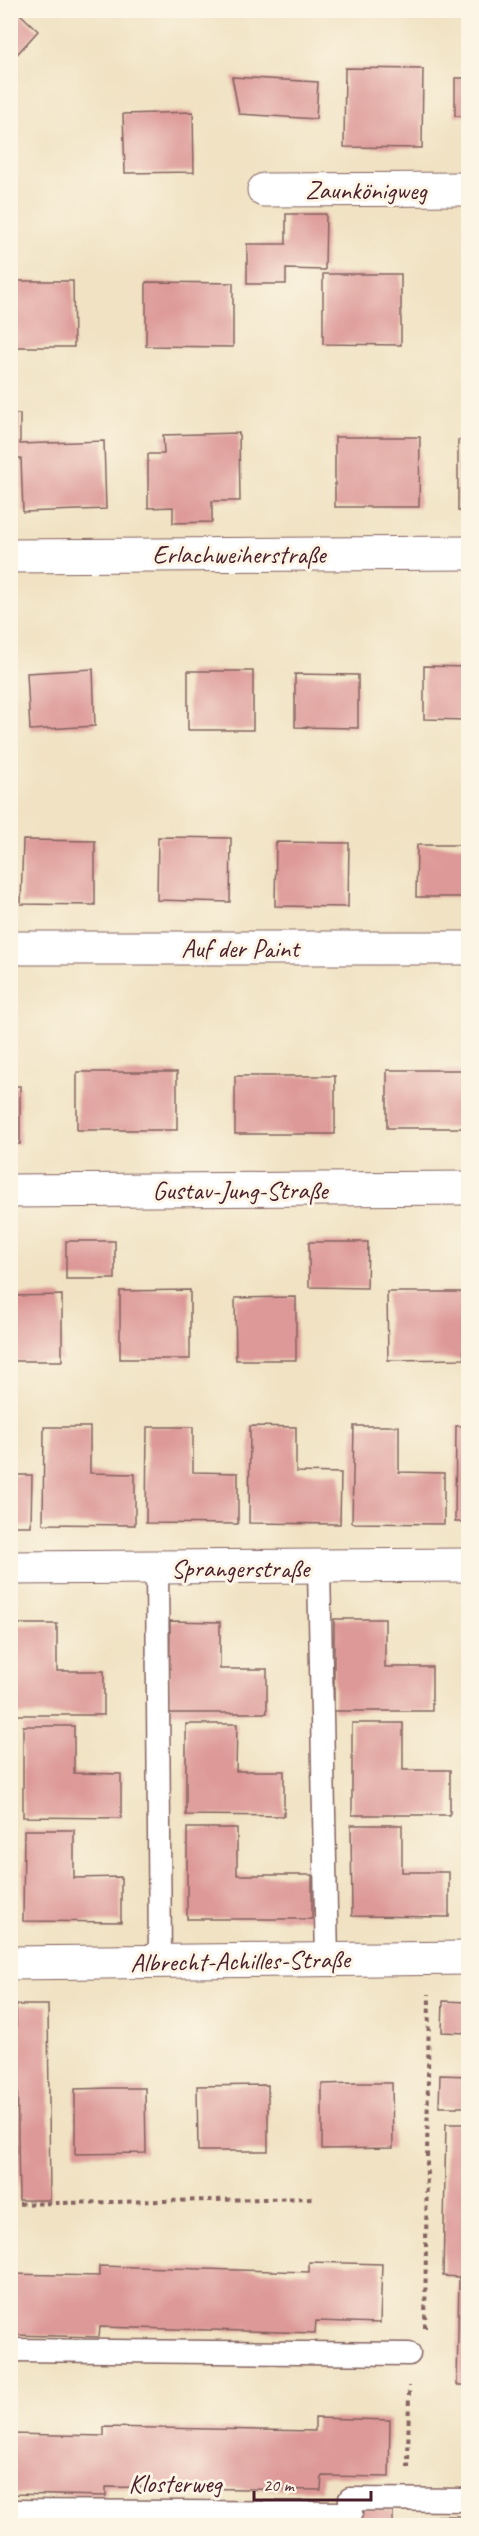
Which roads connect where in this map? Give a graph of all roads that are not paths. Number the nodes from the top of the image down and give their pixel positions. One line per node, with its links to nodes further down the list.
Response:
1 (468, 189): 2 (street, Zaunkönigweg)
2 (264, 190)
3 (468, 553): 4 (street, Erlachweiherstraße)
4 (10, 556)
5 (10, 948): 6 (street, Auf der Paint)
6 (468, 948)
7 (468, 1188): 8 (street, Gustav-Jung-Straße)
8 (10, 1191)
9 (468, 1565): 12 (street, Sprangerstraße)
10 (10, 1568): 11 (street, Sprangerstraße)
11 (157, 1568): 12 (street, Sprangerstraße); 15 (lane)
12 (319, 1568): 14 (lane)
13 (468, 1958): 14 (street, Albrecht-Achilles-Straße)
14 (327, 1960): 15 (street, Albrecht-Achilles-Straße)
15 (160, 1961): 16 (street, Albrecht-Achilles-Straße)
16 (10, 1963)
17 (10, 2350): 18 (lane)
18 (409, 2354)
19 (468, 2500): 20 (lane, Klosterweg)
20 (10, 2511)

